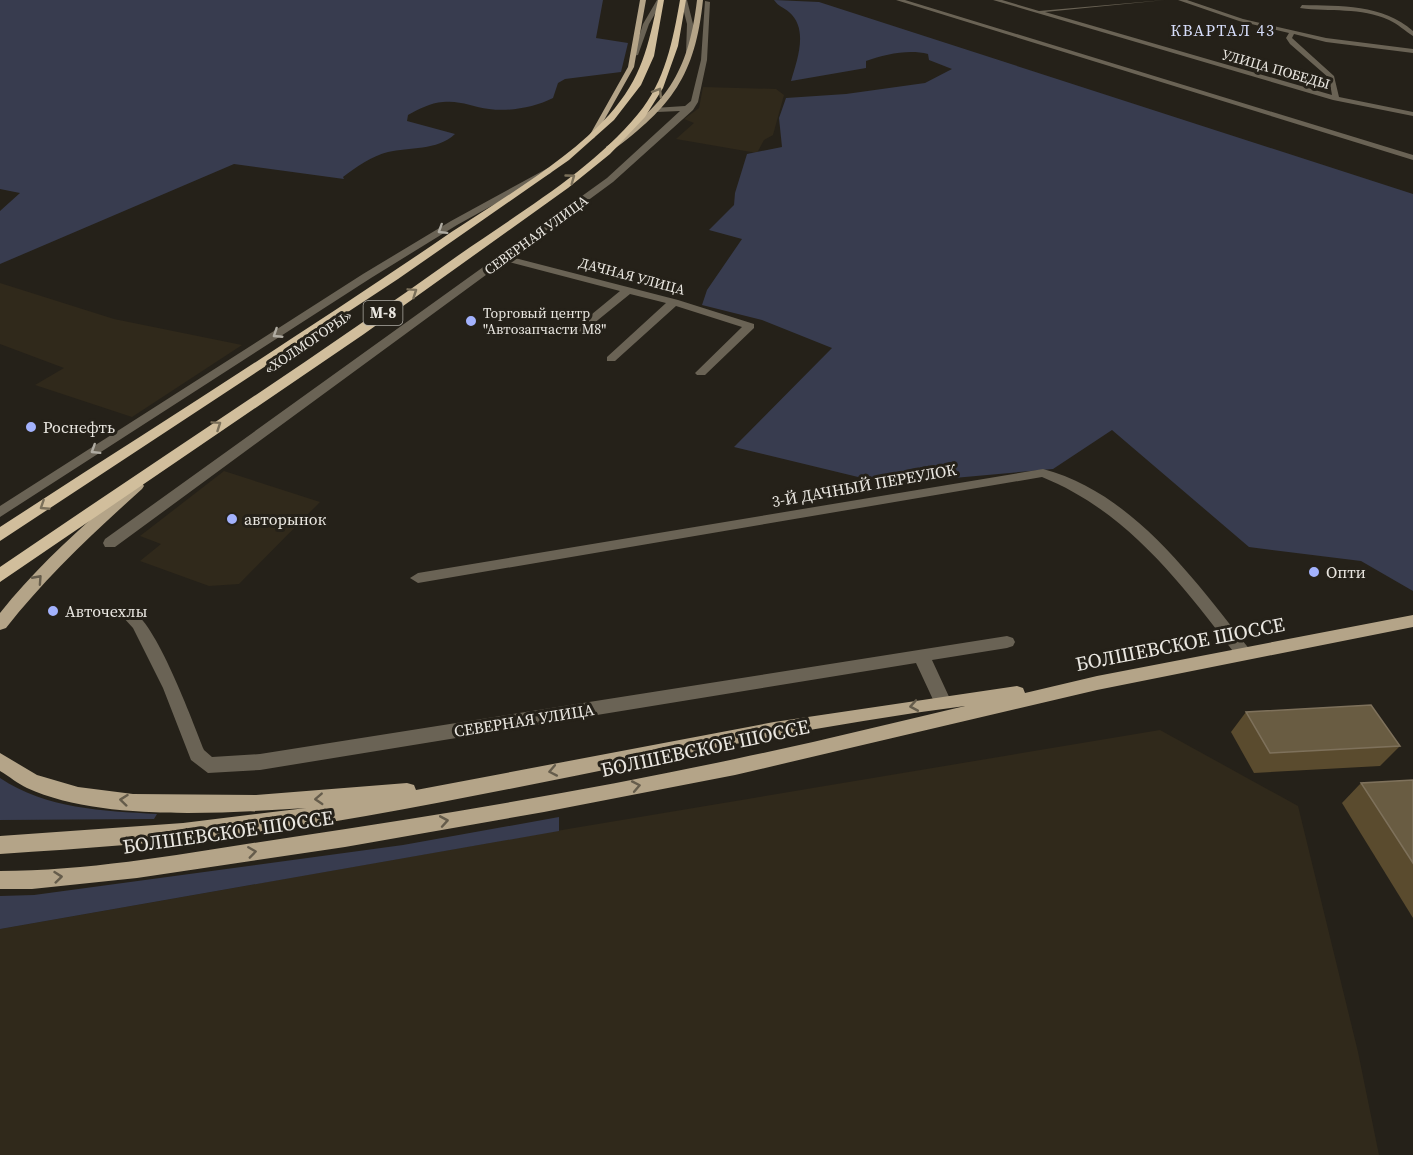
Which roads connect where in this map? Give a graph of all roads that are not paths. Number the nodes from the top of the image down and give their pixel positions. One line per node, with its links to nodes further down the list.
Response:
1 (643, 0): 15 (main road)
2 (661, 0): 15 (street); 21 (highway, «ХОЛМОГОРЫ» / М-8)
3 (683, 0): 14 (street); 22 (highway, «ХОЛМОГОРЫ» / М-8, one-way to 3)
4 (899, 0): 23 (street)
5 (996, 0): 10 (street, УЛИЦА ПОБЕДЫ)
6 (1162, 0): 10 (street)
7 (1181, 0): 11 (street)
8 (704, 1): 14 (main road); 18 (street, СЕВЕРНАЯ УЛИЦА)
9 (1302, 7): 12 (street)
10 (1033, 11): 17 (street, УЛИЦА ПОБЕДЫ)
11 (1292, 33): 13 (street); 17 (street)
12 (1413, 34)
13 (1413, 51)
14 (689, 54): 16 (main road)
15 (635, 56): 21 (main road)
16 (668, 98): 18 (street); 19 (main road)
17 (1336, 98): 20 (street, УЛИЦА ПОБЕДЫ)
18 (690, 108): 19 (street); 25 (street, СЕВЕРНАЯ УЛИЦА)
19 (657, 110): 22 (main road)
20 (1413, 114)
21 (590, 138): 24 (highway, «ХОЛМОГОРЫ» / М-8)
22 (606, 152): 31 (highway, «ХОЛМОГОРЫ» / М-8, one-way to 22)
23 (1413, 158)
24 (548, 171): 32 (street, one-way to 32); 33 (highway, «ХОЛМОГОРЫ» / М-8, one-way to 33)
25 (505, 258): 26 (street, ДАЧНАЯ УЛИЦА); 34 (street, СЕВЕРНАЯ УЛИЦА)
26 (628, 290): 27 (street, ДАЧНАЯ УЛИЦА); 28 (street)
27 (674, 302): 29 (street); 30 (street, ДАЧНАЯ УЛИЦА)
28 (573, 335)
29 (610, 359)
30 (701, 374)
31 (169, 458): 35 (highway, «ХОЛМОГОРЫ» / М-8); 39 (main road, one-way to 31)
32 (0, 512)
33 (0, 535)
34 (110, 543)
35 (0, 576)
36 (418, 578): 41 (street, 3-Й ДАЧНЫЙ ПЕРЕУЛОК)
37 (130, 616): 42 (street, СЕВЕРНАЯ УЛИЦА)
38 (1413, 621): 41 (main road, БОЛШЕВСКОЕ ШОССЕ)
39 (0, 624)
40 (1007, 642): 42 (street, СЕВЕРНАЯ УЛИЦА)
41 (1245, 655): 43 (main road, БОЛШЕВСКОЕ ШОССЕ)
42 (921, 656): 44 (street)
43 (1097, 683): 44 (main road); 48 (main road, БОЛШЕВСКОЕ ШОССЕ, one-way to 43)
44 (942, 701): 46 (main road, one-way to 46)
45 (0, 761): 46 (main road, one-way to 45)
46 (502, 781): 47 (main road)
47 (0, 845)
48 (0, 880)

